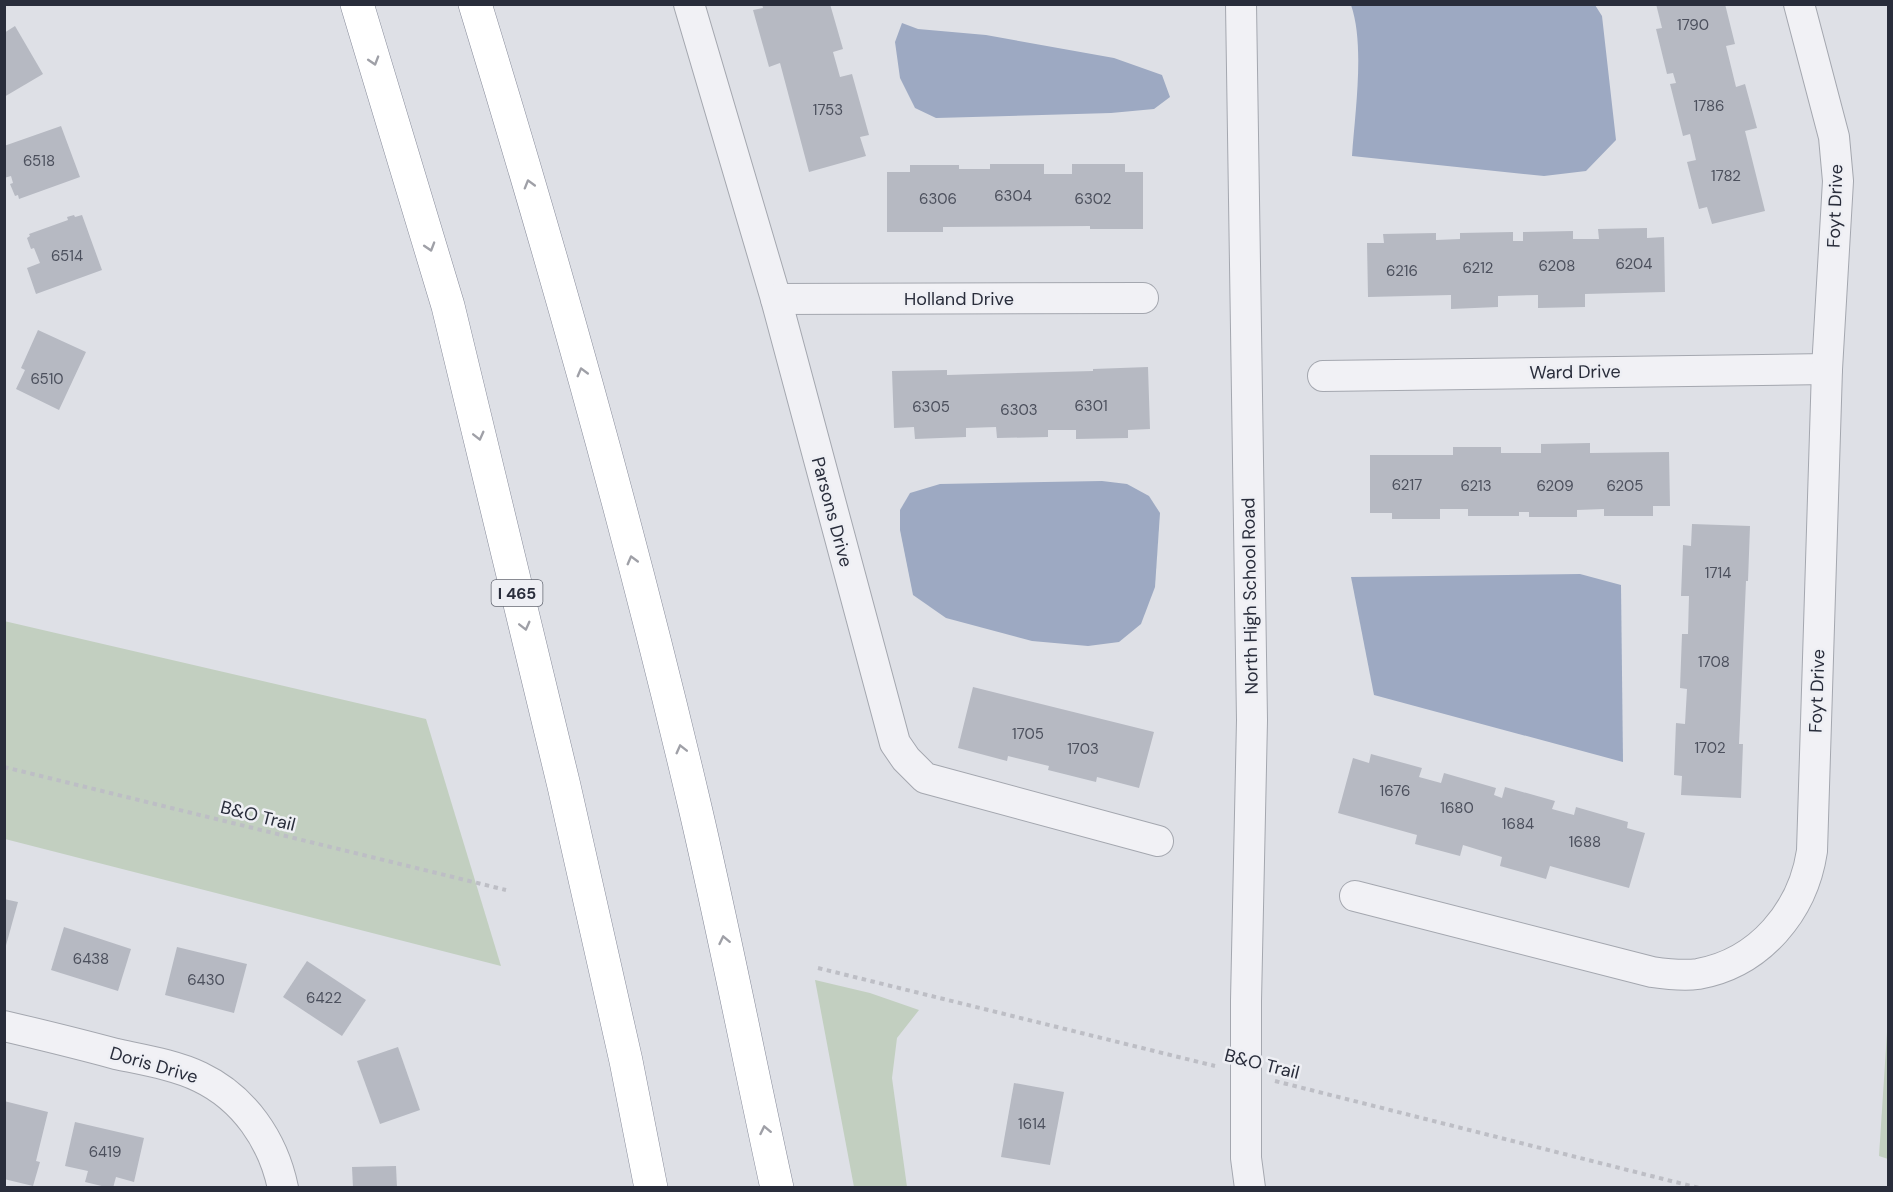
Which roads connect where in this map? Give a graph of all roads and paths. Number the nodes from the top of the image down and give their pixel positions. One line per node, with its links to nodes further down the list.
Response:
1 (357, 4): 18 (highway, I 465, one-way to 18)
2 (475, 4): 19 (highway, one-way to 2)
3 (689, 4): 7 (street, Parsons Drive)
4 (1241, 4): 16 (street, North High School Road)
5 (1799, 4): 8 (street, Foyt Drive)
6 (1143, 298): 7 (street, Holland Drive)
7 (776, 299): 11 (street, Parsons Drive)
8 (1827, 369): 9 (street, Ward Drive); 13 (street, Foyt Drive)
9 (1323, 376)
10 (4, 767): 12 (path, B&O Trail)
11 (1158, 841)
12 (506, 891)
13 (1355, 896)
14 (818, 968): 16 (path, B&O Trail)
15 (4, 1026): 17 (street, Doris Drive)
16 (1246, 1074): 20 (street, North High School Road); 21 (path, B&O Trail)
17 (283, 1188)
18 (651, 1188)
19 (777, 1188)
20 (1250, 1188)
21 (1699, 1188)

